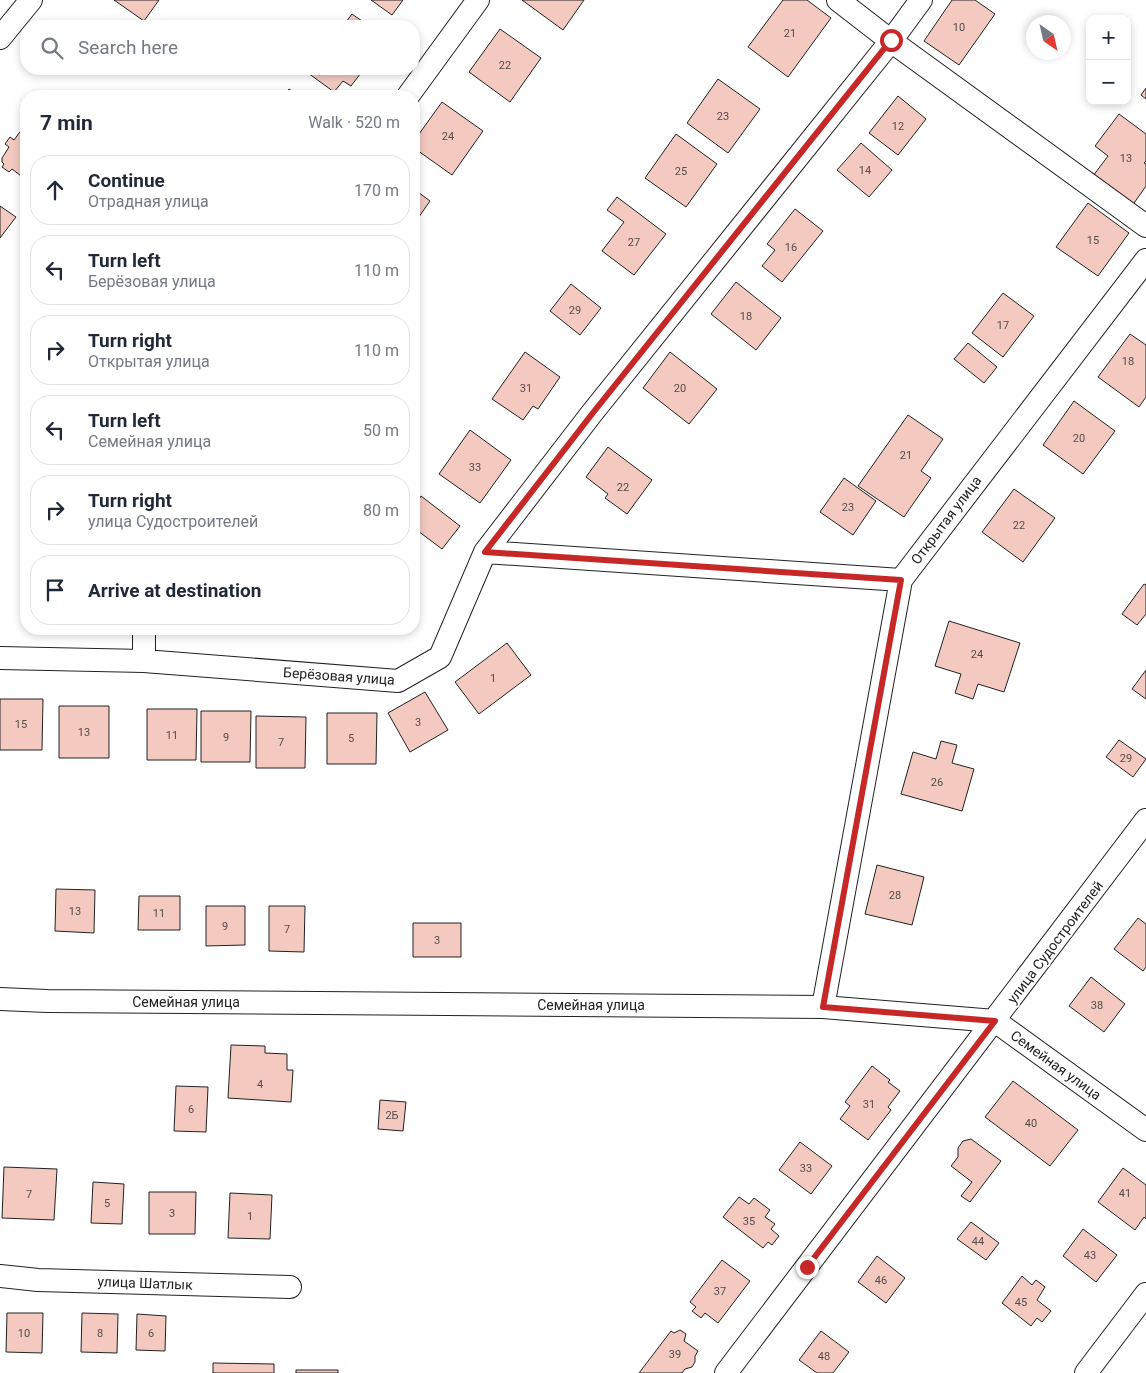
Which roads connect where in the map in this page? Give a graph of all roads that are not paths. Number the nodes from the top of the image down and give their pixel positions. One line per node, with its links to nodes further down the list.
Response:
1 (31, 0): 5 (street)
2 (478, 0): 7 (street)
3 (838, 0): 6 (street)
4 (921, 0): 6 (street, Берёзовая улица)
5 (0, 38)
6 (891, 40): 8 (street); 10 (street, Берёзовая улица)
7 (412, 90)
8 (1146, 226)
9 (1146, 260): 11 (street, Открытая улица)
10 (485, 552): 11 (street); 14 (street, Берёзовая улица)
11 (901, 580): 17 (street, Открытая улица)
12 (144, 635): 14 (street)
13 (0, 658): 14 (street, Берёзовая улица)
14 (144, 661)
15 (1146, 820): 18 (street, улица Судостроителей)
16 (0, 999): 17 (street, Семейная улица)
17 (823, 1007): 18 (street, Семейная улица)
18 (995, 1021): 19 (street, Семейная улица); 23 (street, улица Судостроителей)
19 (1146, 1130)
20 (0, 1276): 21 (street, улица Шатлык)
21 (290, 1287)
22 (1146, 1294): 24 (street)
23 (726, 1373)
24 (1086, 1373)

